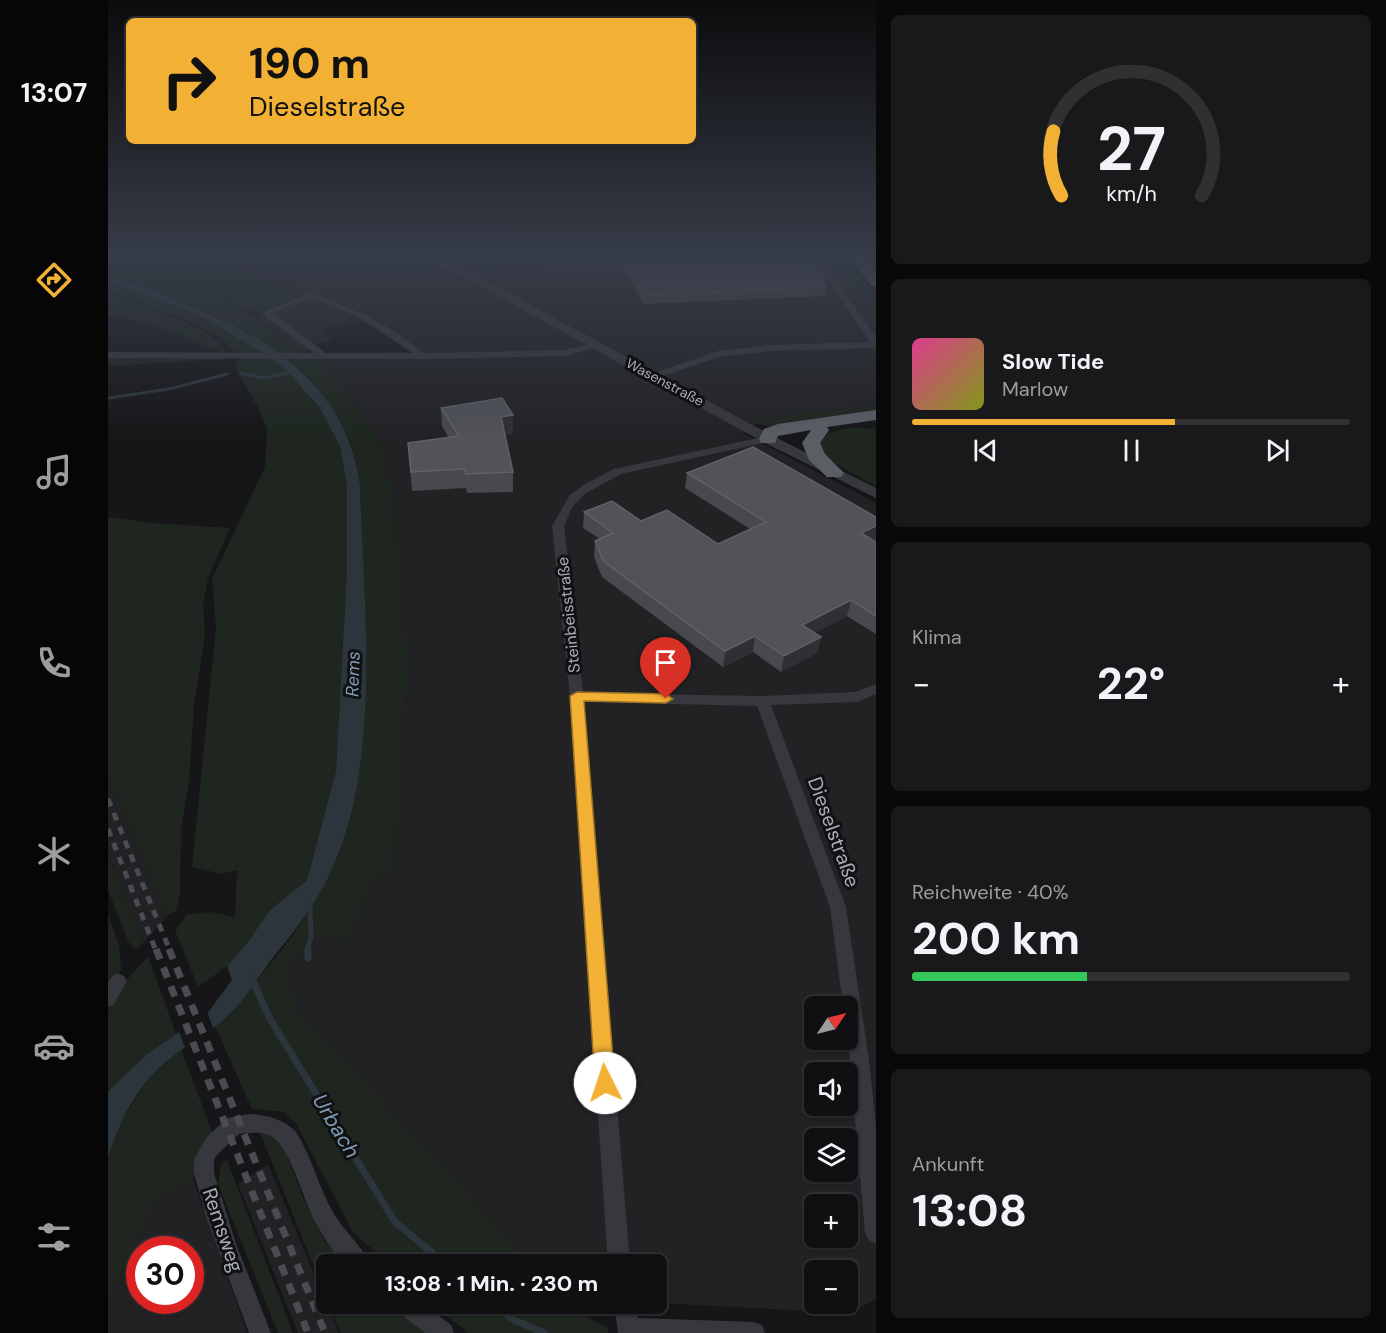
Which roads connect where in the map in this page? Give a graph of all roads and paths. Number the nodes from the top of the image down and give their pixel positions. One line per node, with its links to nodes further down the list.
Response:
1 (272, 317): 8 (street)
2 (363, 317): 9 (street)
3 (544, 317): 6 (street, Wasenstraße)
4 (858, 317): 5 (street)
5 (876, 344): 10 (street)
6 (597, 346): 9 (street); 10 (street, Wasenstraße)
7 (108, 355): 8 (street)
8 (323, 355): 9 (street)
9 (422, 356)
10 (654, 376): 14 (street, Wasenstraße)
11 (876, 415): 14 (highway)
12 (876, 427): 13 (highway)
13 (820, 430): 14 (highway); 15 (highway)
14 (768, 439): 15 (street, Wasenstraße); 18 (street, Steinbeisstraße)
15 (834, 473): 16 (street, Wasenstraße)
16 (876, 494)
17 (876, 689): 19 (street)
18 (577, 696): 19 (street); 24 (street, Steinbeisstraße)
19 (762, 701): 22 (street, Dieselstraße)
20 (118, 981): 21 (street)
21 (108, 999)
22 (876, 1233)
23 (348, 1254): 28 (street, Remsweg)
24 (618, 1254)
25 (419, 1314): 29 (street)
26 (625, 1314): 27 (street)
27 (628, 1331): 30 (street)
28 (260, 1333)
29 (443, 1333)
30 (754, 1333)

